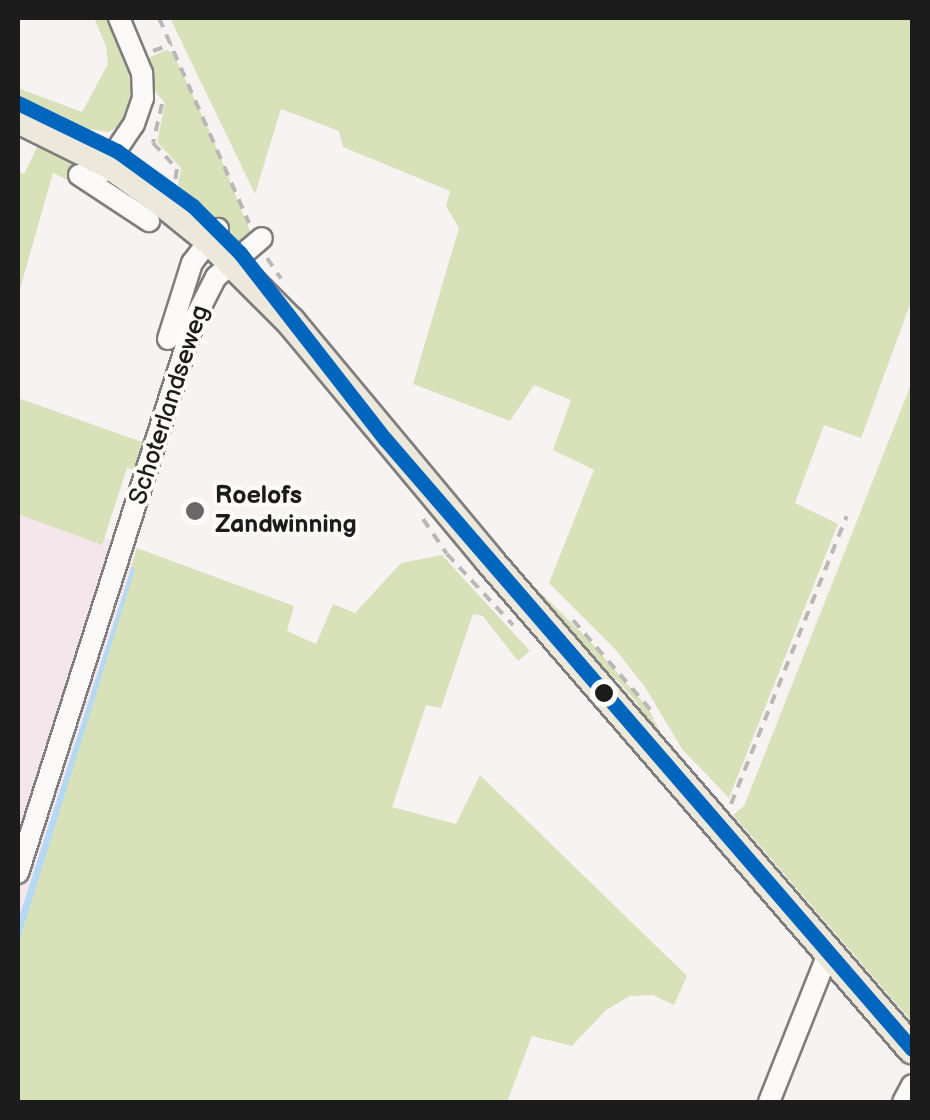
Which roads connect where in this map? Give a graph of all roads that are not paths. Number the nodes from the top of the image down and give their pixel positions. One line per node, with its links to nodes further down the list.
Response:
1 (119, 18): 4 (street)
2 (18, 103): 4 (main road)
3 (18, 120): 4 (main road)
4 (100, 168): 5 (main road); 7 (main road)
5 (138, 198): 6 (street); 7 (main road)
6 (150, 221)
7 (213, 234): 8 (main road); 9 (street)
8 (248, 249): 10 (street, Schoterlandseweg); 11 (main road)
9 (168, 338)
10 (18, 872)
11 (828, 954): 12 (main road); 14 (street)
12 (912, 1050)
13 (912, 1086): 15 (street)
14 (769, 1102)
15 (903, 1102)

